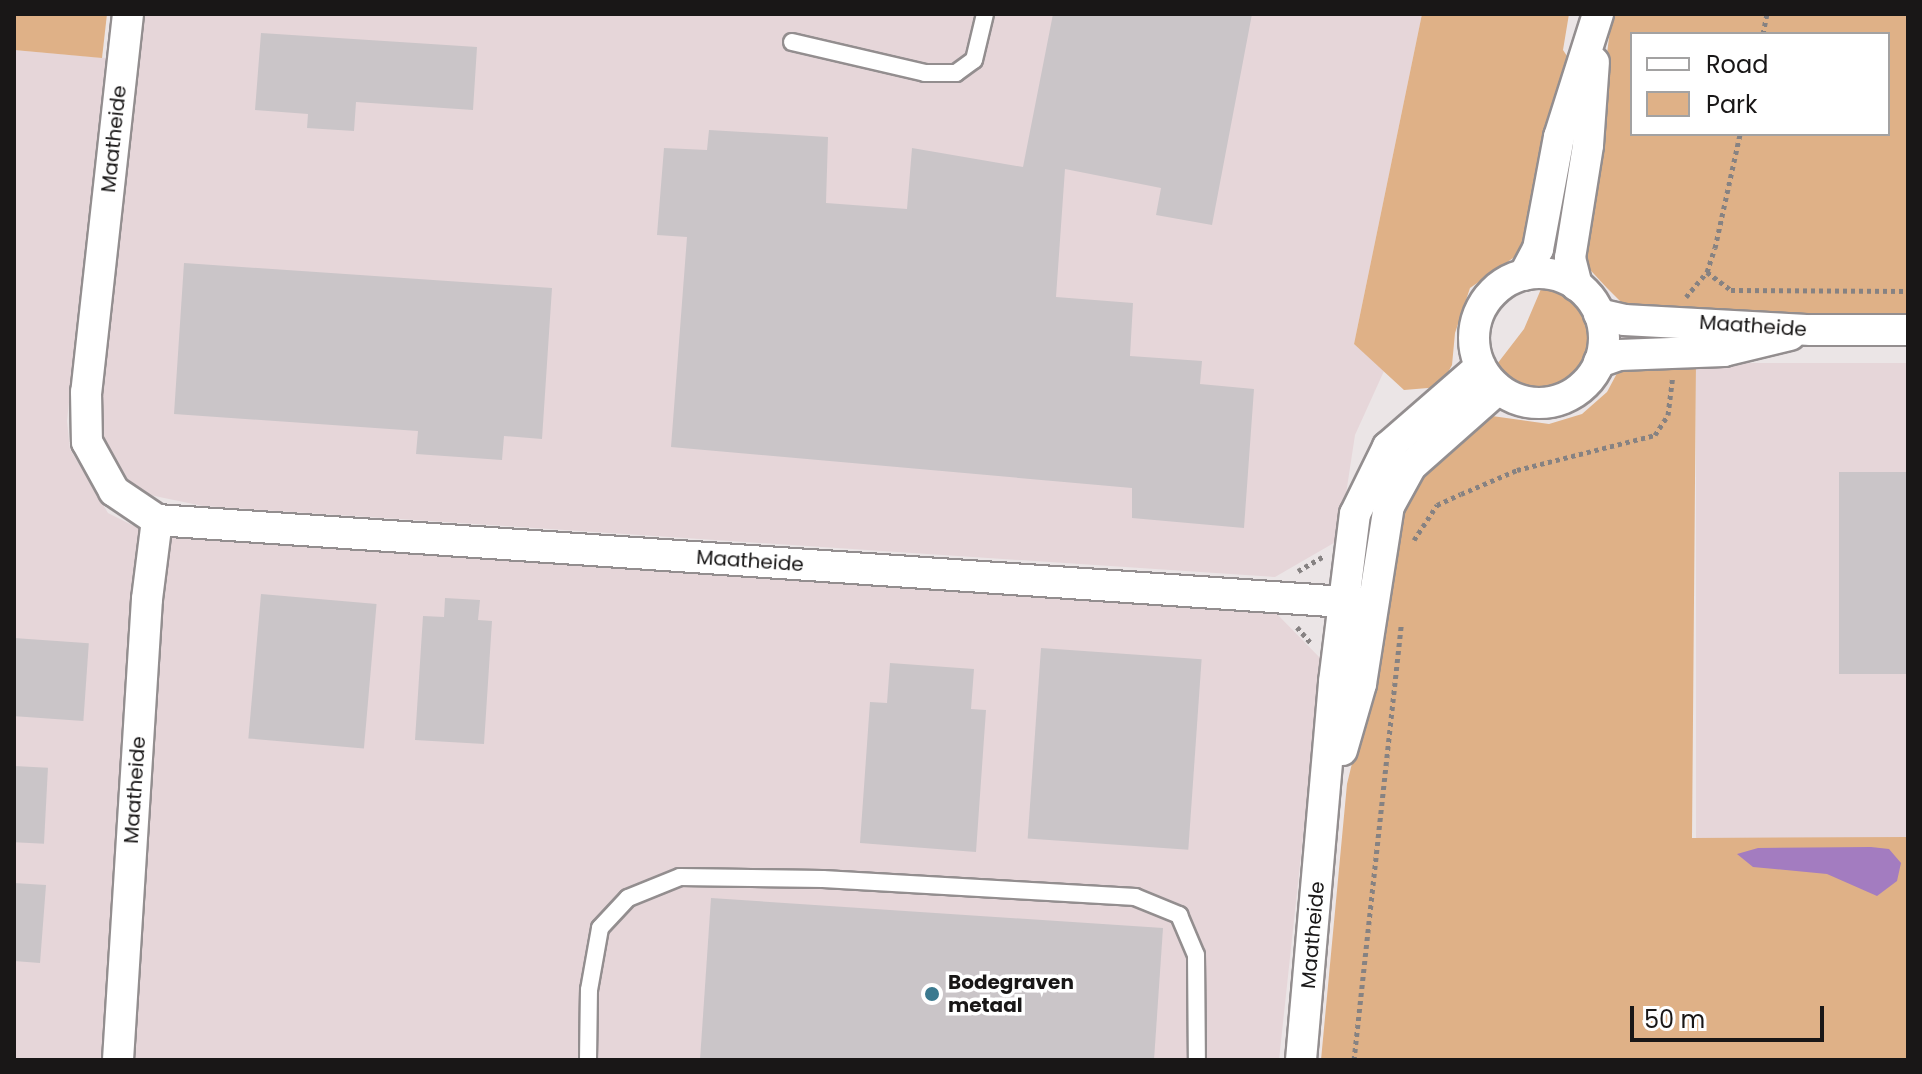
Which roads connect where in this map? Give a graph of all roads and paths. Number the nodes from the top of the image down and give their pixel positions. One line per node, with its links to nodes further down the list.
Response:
1 (128, 14): 17 (street, Maatheide)
2 (985, 14): 4 (lane)
3 (1596, 21): 7 (street); 8 (street)
4 (792, 42)
5 (1740, 136): 6 (path)
6 (1707, 272): 9 (path); 11 (path)
7 (1524, 275): 8 (street); 16 (street)
8 (1577, 286): 10 (street)
9 (1908, 291)
10 (1599, 314): 11 (street, Maatheide); 15 (street)
11 (1684, 322): 12 (street, Maatheide)
12 (1811, 330): 13 (street, Maatheide); 14 (street)
13 (1908, 330)
14 (1676, 353): 15 (street); 18 (path)
15 (1599, 362): 16 (street)
16 (1489, 378): 19 (street, Maatheide)
17 (157, 520): 19 (street, Maatheide); 21 (street, Maatheide)
18 (1412, 550)
19 (1357, 603): 24 (street, Maatheide)
20 (1402, 620): 25 (path)
21 (118, 1060)
22 (588, 1060): 23 (lane)
23 (1197, 1060)
24 (1301, 1060)
25 (1354, 1060)

